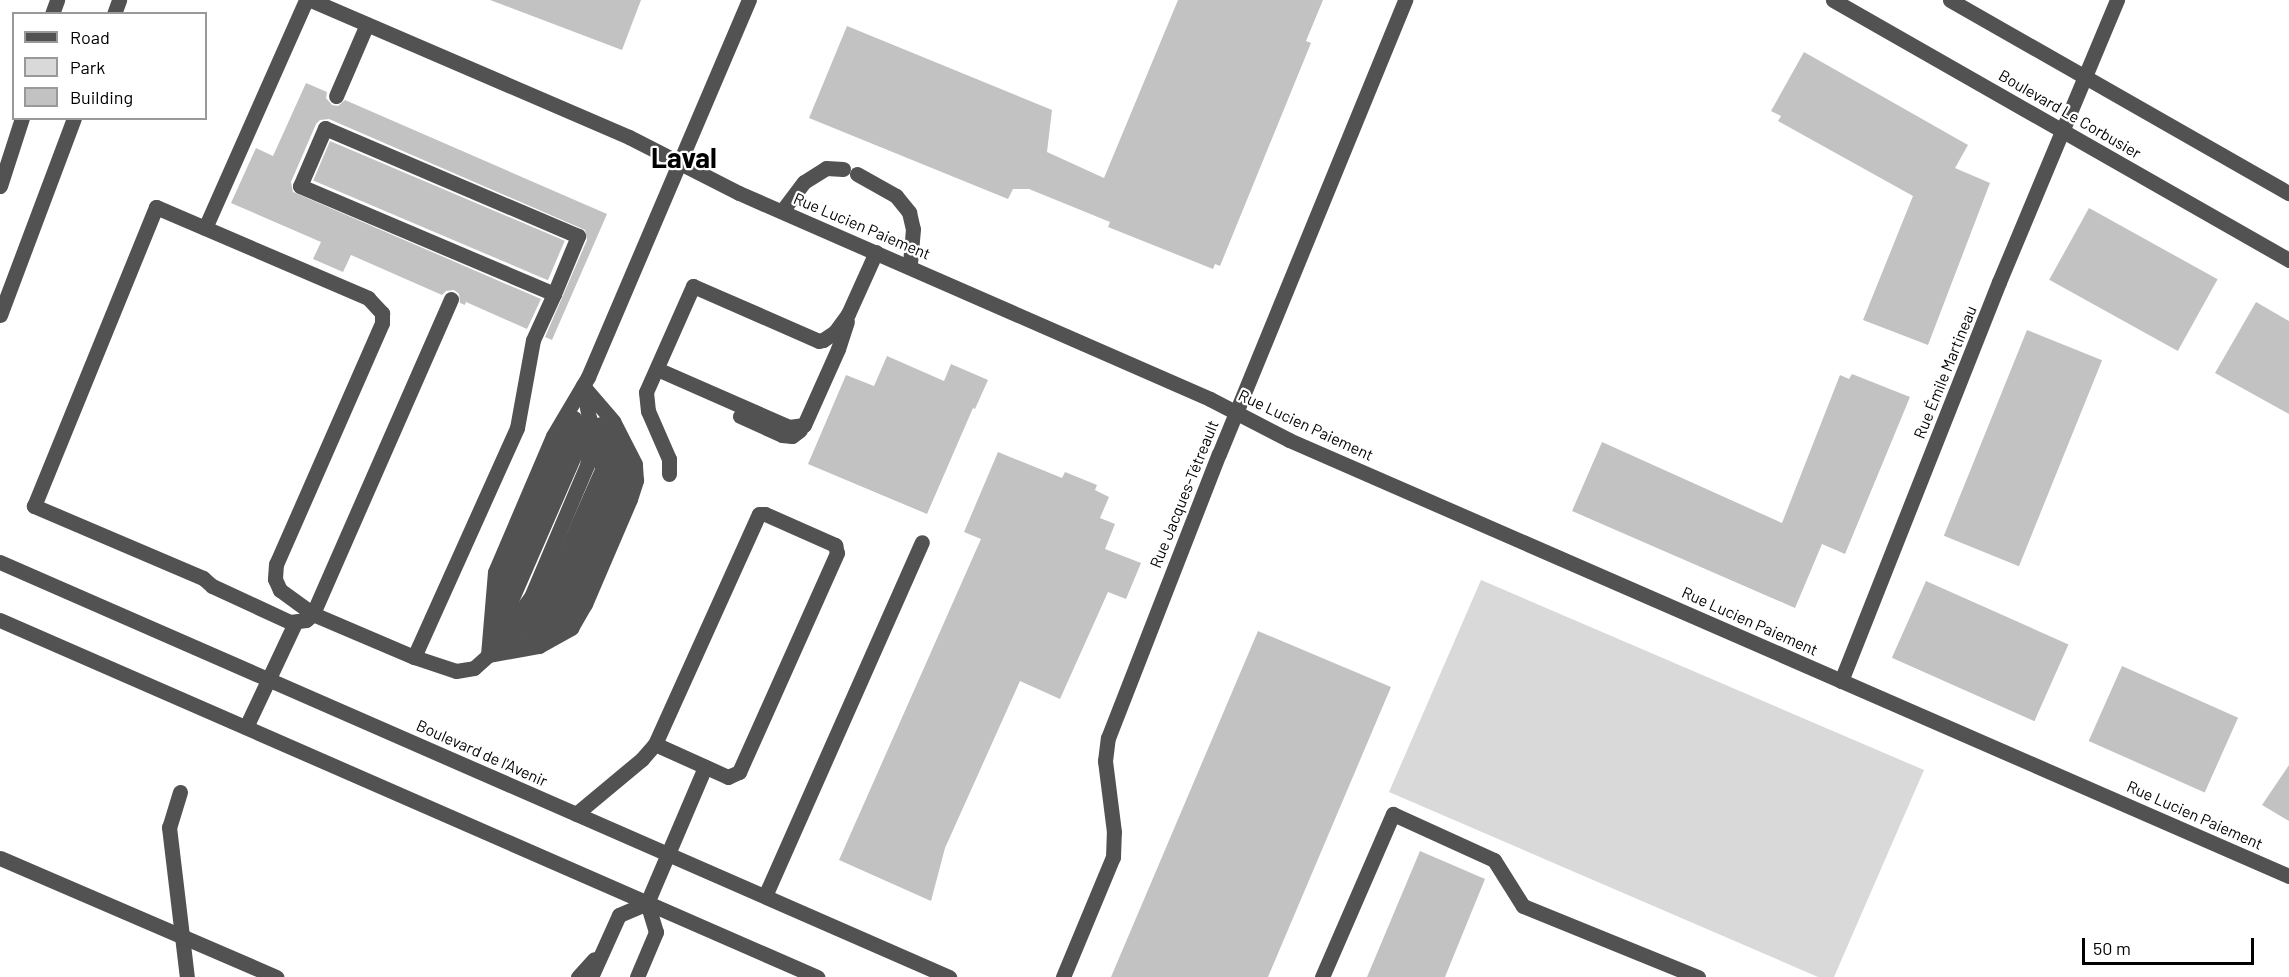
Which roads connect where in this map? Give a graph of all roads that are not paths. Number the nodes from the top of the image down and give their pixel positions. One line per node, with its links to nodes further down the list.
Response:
1 (306, 0): 18 (street)
2 (311, 0): 8 (street, Rue Lucien Paiement)
3 (749, 0): 14 (street)
4 (1405, 0): 28 (street, Rue Jacques-Tétreault)
5 (1833, 0): 13 (street, Boulevard Le Corbusier)
6 (1950, 0): 9 (street)
7 (2117, 0): 9 (street, Rue Émile Martineau)
8 (367, 24): 10 (street); 14 (street, Rue Lucien Paiement)
9 (2085, 76): 13 (street, Rue Émile Martineau); 16 (street)
10 (336, 96)
11 (21, 120): 15 (street)
12 (73, 120): 25 (street)
13 (2063, 131): 20 (street, Boulevard Le Corbusier); 38 (street, Rue Émile Martineau)
14 (682, 162): 17 (street, Rue Lucien Paiement); 27 (street)
15 (0, 186)
16 (2289, 193)
17 (782, 211): 19 (street, Rue Lucien Paiement); 21 (street)
18 (205, 228): 32 (street); 34 (street)
19 (876, 252): 21 (street, Rue Lucien Paiement); 24 (street)
20 (2289, 260)
21 (910, 266): 28 (street, Rue Lucien Paiement)
22 (554, 294): 22 (street); 36 (street)
23 (451, 299): 32 (street)
24 (848, 314): 26 (street); 26 (street)
25 (0, 315)
26 (657, 369): 29 (street)
27 (583, 386): 35 (street); 35 (street); 35 (street); 35 (street)
28 (1237, 412): 38 (street, Rue Lucien Paiement); 59 (street, Rue Jacques-Tétreault)
29 (669, 474)
30 (922, 542): 47 (street)
31 (0, 562): 37 (street, Boulevard de l'Avenir)
32 (313, 614): 34 (street); 36 (street)
33 (0, 620): 39 (street)
34 (296, 623): 37 (street)
35 (488, 655): 36 (street)
36 (414, 657)
37 (268, 679): 39 (street); 43 (street, Boulevard de l'Avenir)
38 (1841, 681): 46 (street, Rue Lucien Paiement)
39 (246, 727): 48 (street)
40 (655, 744): 41 (street); 41 (street); 43 (street)
41 (705, 766): 44 (street)
42 (180, 792): 49 (street)
43 (576, 814): 44 (street, Boulevard de l'Avenir)
44 (668, 854): 47 (street, Boulevard de l'Avenir); 48 (street)
45 (0, 858): 49 (street)
46 (2289, 876)
47 (765, 896): 58 (street, Boulevard de l'Avenir)
48 (646, 903): 50 (street); 56 (street); 57 (street)
49 (183, 936): 51 (street); 52 (street)
50 (607, 942): 53 (street); 54 (street); 55 (street)
51 (188, 977)
52 (276, 977)
53 (578, 977)
54 (591, 977)
55 (603, 977)
56 (637, 977)
57 (817, 977)
58 (949, 977)
59 (1063, 977)
60 (1322, 977): 61 (street)
61 (1698, 977)

